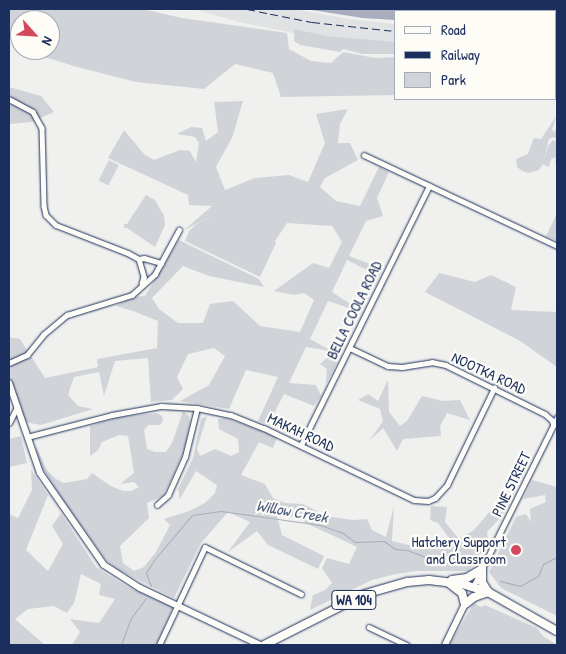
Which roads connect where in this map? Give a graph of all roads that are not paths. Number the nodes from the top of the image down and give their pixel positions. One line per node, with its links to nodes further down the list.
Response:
1 (9, 99): 6 (street)
2 (364, 155): 3 (street)
3 (429, 186): 5 (street); 9 (street, BELLA COOLA ROAD)
4 (178, 230): 7 (street)
5 (557, 246)
6 (138, 259): 7 (street); 8 (street)
7 (161, 263): 8 (street)
8 (142, 284): 10 (street)
9 (350, 348): 12 (street, NOOTKA ROAD); 19 (street, BELLA COOLA ROAD)
10 (9, 363)
11 (9, 383): 13 (street)
12 (494, 388): 17 (street, NOOTKA ROAD); 19 (street, MAKAH ROAD)
13 (17, 407): 16 (street); 18 (street)
14 (197, 408): 18 (street, MAKAH ROAD); 19 (street, MAKAH ROAD); 20 (street)
15 (557, 418): 17 (street, PINE STREET)
16 (9, 424)
17 (554, 425): 21 (street, PINE STREET)
18 (27, 437): 28 (street)
19 (301, 445)
20 (157, 505)
21 (482, 569): 22 (main road); 23 (street, PINE STREET); 24 (main road)
22 (445, 581): 23 (main road, WA 104); 27 (main road); 33 (main road, WA 104)
23 (473, 587): 24 (main road, WA 104)
24 (488, 592): 26 (main road, WA 104); 27 (main road)
25 (301, 594): 28 (street)
26 (497, 597): 29 (main road, WA 104); 32 (main road, WA 104)
27 (465, 604): 36 (street)
28 (178, 605): 33 (street); 34 (street)
29 (525, 612): 30 (main road, WA 104); 32 (main road, WA 104)
30 (557, 626)
31 (369, 627): 35 (street)
32 (557, 632)
33 (265, 644)
34 (159, 645)
35 (407, 645)
36 (445, 645)

